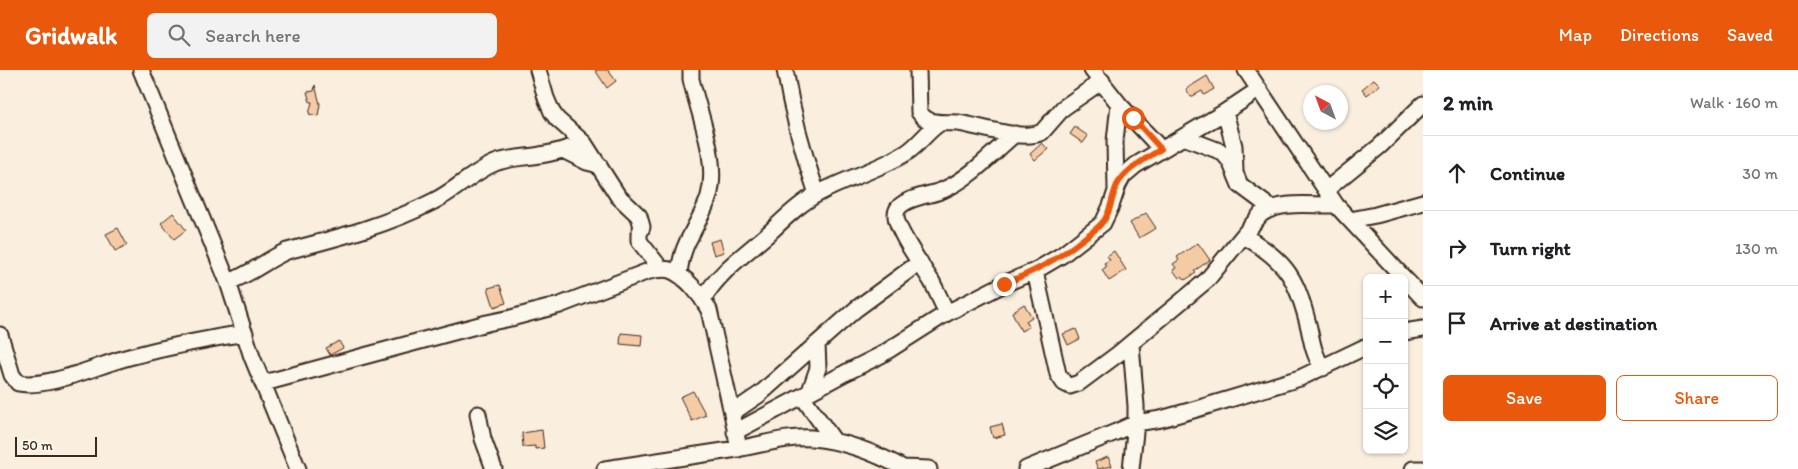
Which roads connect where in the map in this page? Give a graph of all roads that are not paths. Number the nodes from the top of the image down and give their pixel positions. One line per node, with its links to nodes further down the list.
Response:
1 (141, 70): 33 (street)
2 (538, 70): 15 (street)
3 (691, 70): 32 (street)
4 (785, 70): 22 (street)
5 (918, 70): 12 (street)
6 (1246, 70): 8 (street)
7 (1097, 76): 9 (street); 13 (street)
8 (1258, 90): 11 (street); 21 (street)
9 (1119, 104): 16 (street); 20 (street)
10 (1423, 104): 21 (street)
11 (1225, 112): 14 (street); 19 (street)
12 (940, 123): 13 (street); 22 (street)
13 (1015, 134): 28 (street)
14 (1183, 137): 16 (street); 19 (street)
15 (584, 143): 17 (street); 18 (street)
16 (1161, 149): 20 (street)
17 (563, 150): 18 (street); 33 (street)
18 (599, 165): 29 (street)
19 (1235, 172): 25 (street)
20 (1116, 190): 30 (street)
21 (1326, 190): 24 (street)
22 (817, 194): 35 (street)
23 (1423, 202): 26 (street)
24 (1336, 205): 25 (street); 26 (street)
25 (1271, 208): 27 (street)
26 (1350, 220): 31 (street)
27 (1244, 236): 43 (street); 45 (street)
28 (920, 262): 37 (street); 42 (street)
29 (661, 269): 32 (street); 46 (street)
30 (1035, 271): 37 (street); 43 (street)
31 (1400, 274)
32 (679, 275): 35 (street)
33 (228, 282): 40 (street)
34 (1408, 282): 36 (street)
35 (703, 298): 48 (street)
36 (1423, 298)
37 (948, 313): 47 (street)
38 (1423, 329): 39 (street)
39 (1408, 331)
40 (245, 333): 41 (street); 46 (street)
41 (0, 336)
42 (817, 344): 47 (street); 48 (street)
43 (1130, 344): 50 (street)
44 (1363, 348): 45 (street)
45 (1323, 368): 50 (street)
46 (264, 382): 54 (street)
47 (806, 394): 51 (street); 52 (street)
48 (732, 413): 51 (street)
49 (478, 414): 55 (street)
50 (1136, 423): 59 (street); 60 (street)
51 (735, 432): 53 (street)
52 (834, 441): 53 (street); 57 (street)
53 (739, 449): 56 (street)
54 (298, 469)
55 (494, 469)
56 (605, 469)
57 (904, 469): 58 (street)
58 (929, 469)
59 (1026, 469)
60 (1131, 469)
61 (1413, 469): 62 (street)
62 (1423, 469)

